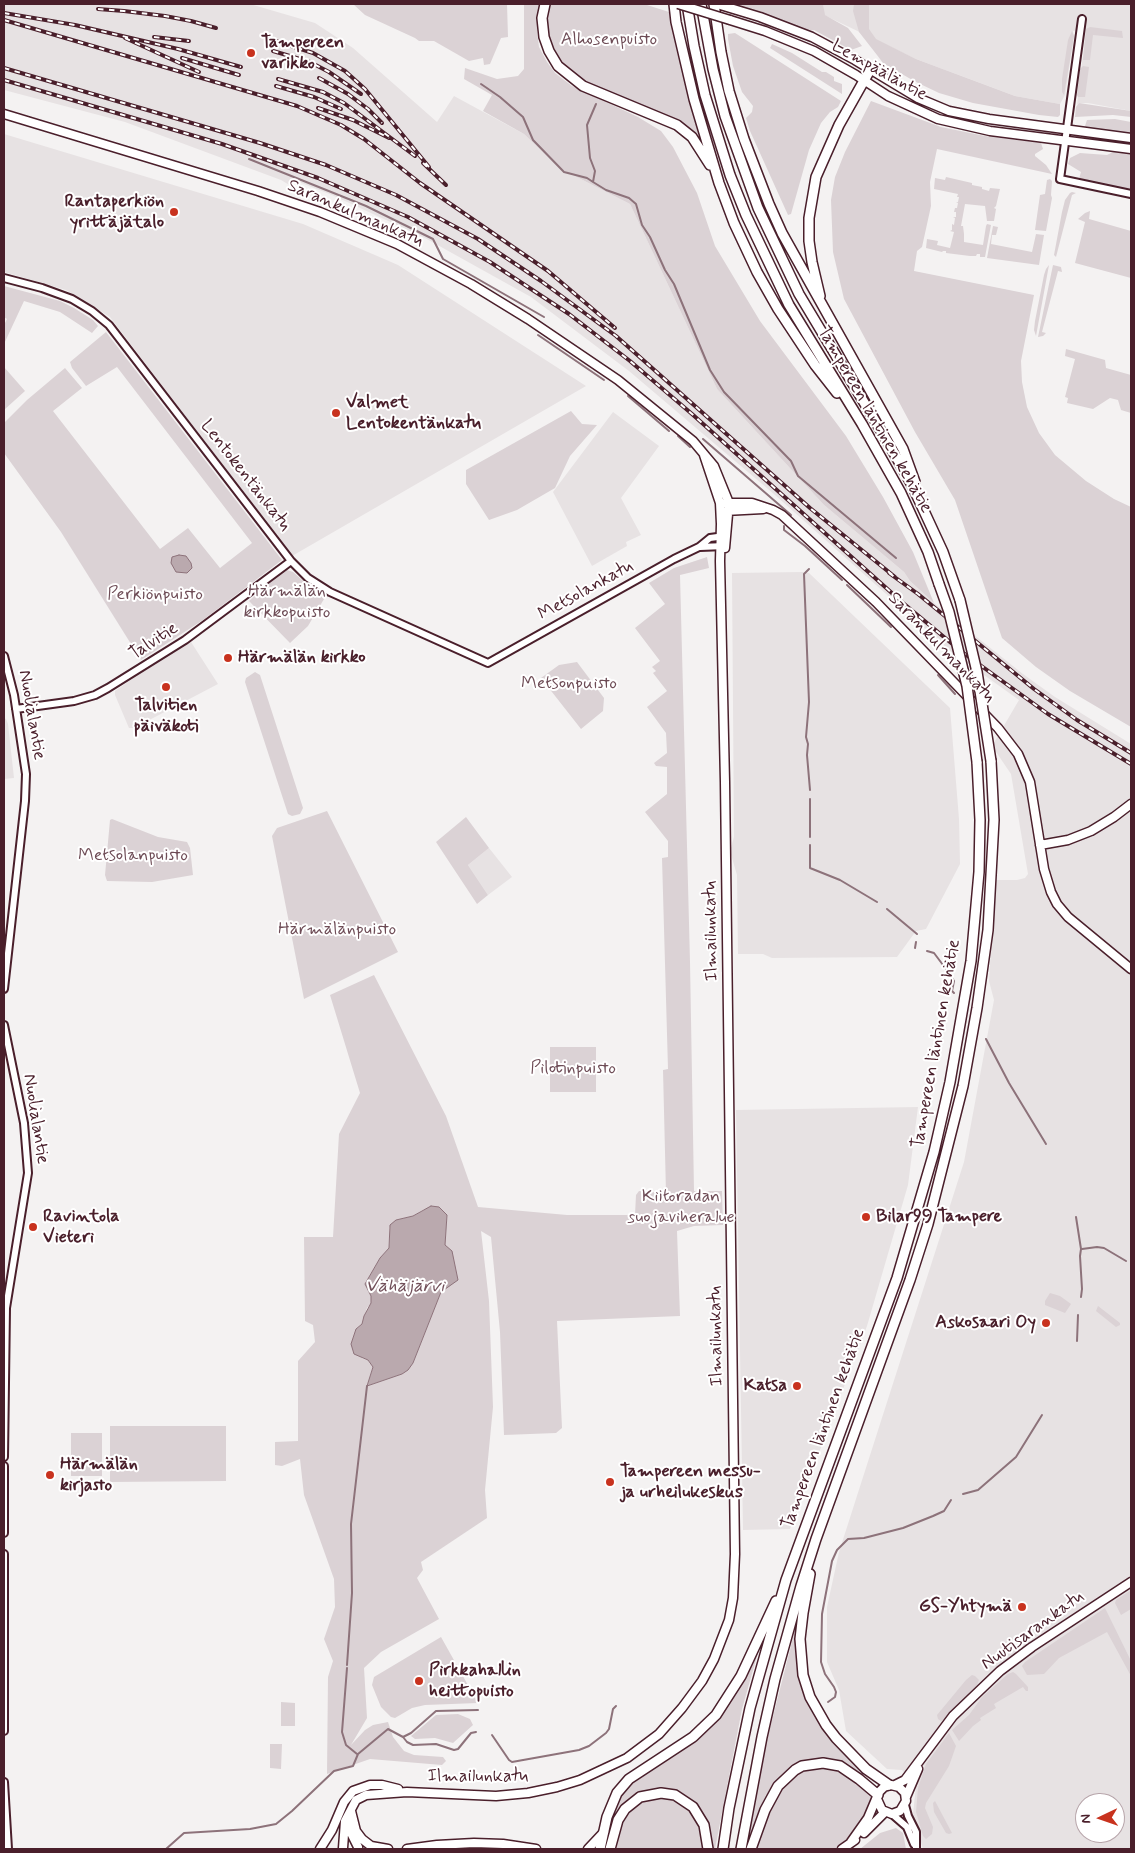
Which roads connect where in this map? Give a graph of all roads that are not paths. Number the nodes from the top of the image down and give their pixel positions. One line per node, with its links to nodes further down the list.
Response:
1 (545, 4): 14 (highway)
2 (676, 4): 8 (main road, Lempääläntie, bridge); 14 (highway)
3 (687, 4): 18 (highway, Tampereen läntinen kehätie)
4 (701, 4): 20 (highway, Tampereen läntinen kehätie)
5 (715, 4): 7 (main road, Lempääläntie); 17 (highway)
6 (1082, 19): 10 (street)
7 (870, 70): 8 (highway); 10 (main road, Lempääläntie)
8 (866, 81): 12 (main road, Lempääläntie); 17 (highway)
9 (4, 114): 19 (main road, Sarankulmankatu)
10 (1067, 130): 11 (main road, Lempääläntie); 12 (street)
11 (1131, 138)
12 (1065, 141): 13 (main road, Lempääläntie); 15 (street)
13 (1131, 149)
14 (719, 183): 18 (highway)
15 (1131, 194)
16 (4, 278): 24 (street, Lentokentänkatu)
17 (823, 308): 20 (highway)
18 (862, 424): 38 (highway, Tampereen läntinen kehätie, bridge)
19 (725, 507): 21 (main road, Ilmailunkatu); 29 (main road, Sarankulmankatu)
20 (928, 518): 36 (highway, Tampereen läntinen kehätie, bridge)
21 (723, 536): 22 (main road, Ilmailunkatu); 23 (street, Metsolankatu)
22 (723, 546): 23 (street, Metsolankatu); 44 (main road, Ilmailunkatu)
23 (699, 547): 26 (street, Metsolankatu)
24 (291, 561): 26 (street, Lentokentänkatu); 27 (street, Talvitie)
25 (4, 656): 27 (street, Nuolialantie)
26 (488, 663)
27 (16, 709): 31 (street, Nuolialantie)
28 (1131, 804): 29 (main road)
29 (1040, 845): 30 (main road, Sarankulmankatu)
30 (1131, 969)
31 (4, 989)
32 (4, 1025): 33 (street, Nuolialantie)
33 (4, 1457)
34 (4, 1466): 35 (street)
35 (4, 1533)
36 (816, 1539): 43 (highway); 63 (highway, Tampereen läntinen kehätie)
37 (4, 1554): 40 (street)
38 (786, 1580): 49 (highway); 62 (highway, Tampereen läntinen kehätie)
39 (1131, 1582): 41 (main road, Nuutisarankatu)
40 (4, 1730)
41 (921, 1758): 43 (main road, Nuutisarankatu); 46 (main road, Nuutisarankatu)
42 (4, 1782): 52 (street)
43 (892, 1785): 45 (main road); 46 (main road)
44 (407, 1792): 47 (main road, Ilmailunkatu); 53 (main road)
45 (878, 1797): 48 (main road); 50 (main road); 64 (highway)
46 (906, 1801): 48 (main road); 66 (street)
47 (351, 1811): 51 (main road); 54 (main road, Ilmailunkatu); 55 (main road)
48 (889, 1813): 50 (main road); 66 (street)
49 (605, 1831): 58 (main road); 59 (highway)
50 (851, 1842): 65 (main road)
51 (360, 1848): 54 (main road)
52 (8, 1849)
53 (320, 1849)
54 (342, 1849)
55 (388, 1849)
56 (407, 1849): 57 (main road)
57 (536, 1849)
58 (588, 1849)
59 (600, 1849)
60 (610, 1849): 61 (highway)
61 (708, 1849)
62 (723, 1849)
63 (740, 1849)
64 (751, 1849)
65 (842, 1849)
66 (916, 1849)

